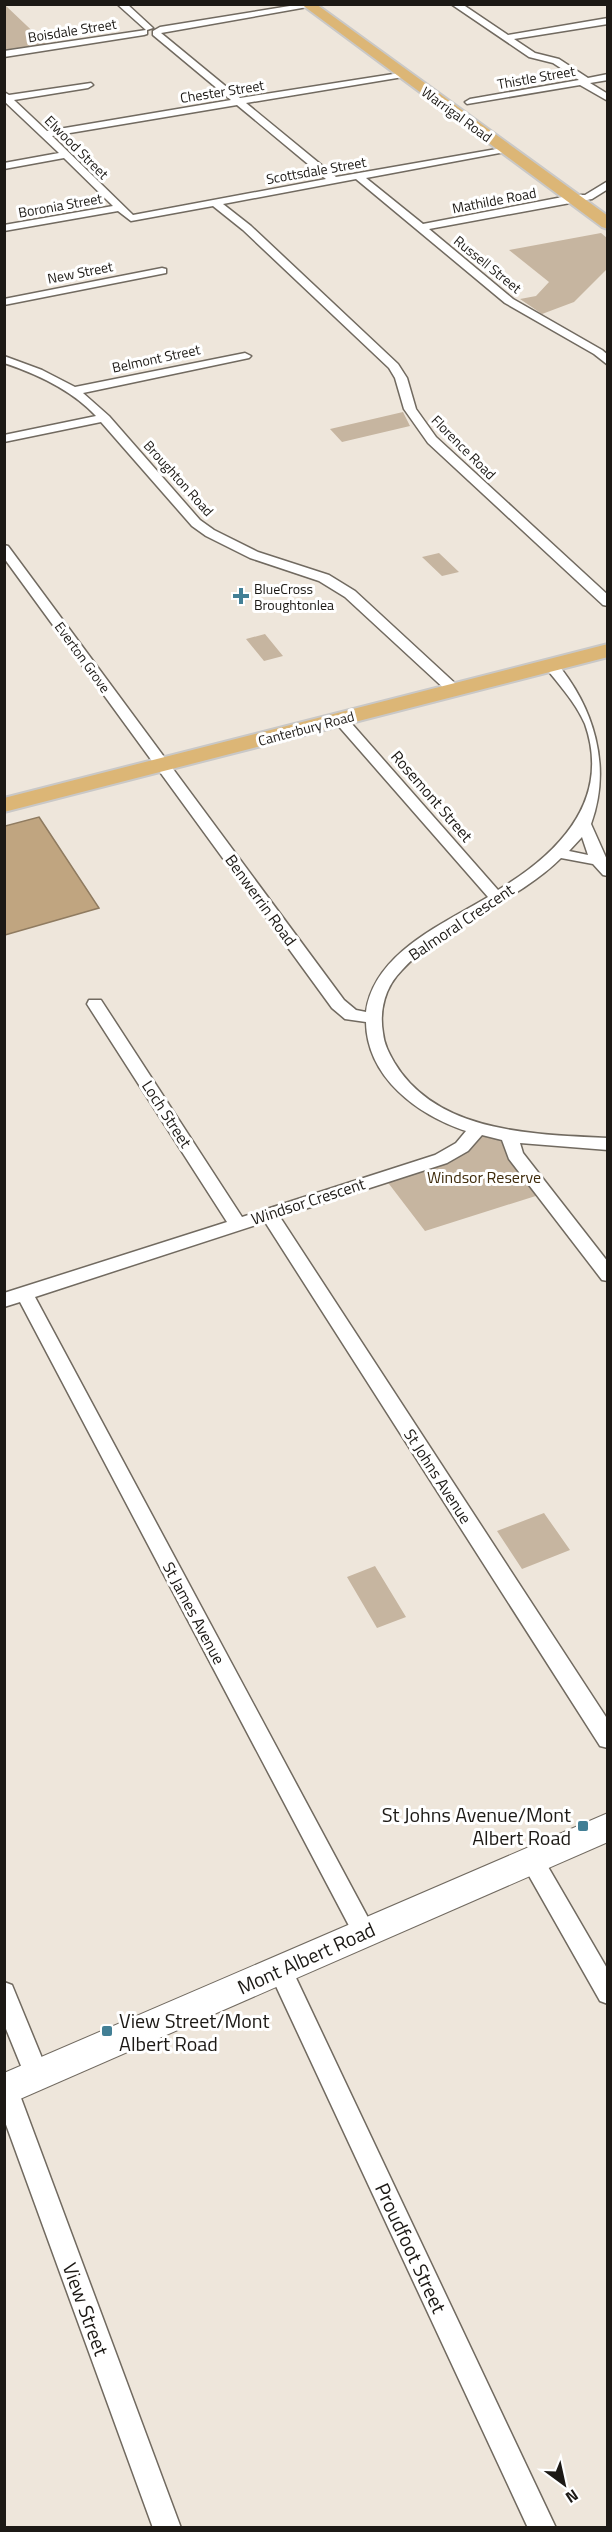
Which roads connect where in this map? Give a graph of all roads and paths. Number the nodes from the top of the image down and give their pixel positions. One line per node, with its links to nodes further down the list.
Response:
1 (121, 4): 5 (street)
2 (455, 4): 6 (street)
3 (308, 5): 5 (street, Boisdale Street); 8 (main road, Warrigal Road)
4 (608, 21): 6 (street)
5 (152, 31): 7 (street, Boisdale Street); 14 (street)
6 (506, 38): 10 (street)
7 (4, 54)
8 (403, 74): 14 (street, Chester Street); 19 (main road, Warrigal Road)
9 (608, 77): 10 (street, Thistle Street)
10 (585, 81): 13 (street); 15 (street, Thistle Street)
11 (88, 85): 12 (street)
12 (6, 96): 16 (street, Elwood Street)
13 (608, 98)
14 (238, 102): 18 (street, Chester Street); 23 (street)
15 (470, 102)
16 (18, 108): 17 (street); 18 (street, Elwood Street)
17 (4, 110)
18 (45, 134): 20 (street, Elwood Street)
19 (505, 149): 22 (street, Scottsdale Street); 25 (main road, Warrigal Road)
20 (66, 155): 21 (street); 27 (street, Elwood Street)
21 (4, 166)
22 (358, 176): 23 (street, Scottsdale Street); 31 (street, Russell Street)
23 (333, 180): 26 (street, Scottsdale Street)
24 (608, 184): 25 (street, Mathilde Road)
25 (574, 199): 29 (main road, Warrigal Road); 31 (street, Mathilde Road)
26 (215, 202): 28 (street, Scottsdale Street); 42 (street, Florence Road)
27 (120, 208): 28 (street, Elwood Street); 30 (street, Boronia Street)
28 (131, 218)
29 (608, 224)
30 (4, 228)
31 (420, 228): 34 (street, Russell Street)
32 (162, 271): 33 (street, New Street)
33 (4, 302)
34 (603, 351): 37 (street, Russell Street)
35 (244, 356): 38 (street, Belmont Street)
36 (4, 359): 38 (street, Broughton Road)
37 (608, 362)
38 (74, 391): 39 (street, Broughton Road)
39 (105, 418): 40 (street); 45 (street, Broughton Road)
40 (4, 439)
41 (4, 549): 48 (street, Everton Grove)
42 (608, 602)
43 (608, 650): 44 (main road, Canterbury Road)
44 (550, 664): 45 (main road, Canterbury Road); 47 (street, Balmoral Crescent)
45 (453, 690): 46 (main road, Canterbury Road)
46 (340, 719): 48 (main road, Canterbury Road); 54 (street, Rosemont Street)
47 (604, 750): 49 (street, Balmoral Crescent)
48 (162, 765): 50 (main road, Canterbury Road); 56 (street, Benwerrin Road)
49 (604, 784): 51 (street, Balmoral Crescent)
50 (4, 806)
51 (585, 826): 52 (street, Balmoral Crescent); 53 (street)
52 (558, 853): 53 (street); 54 (street, Balmoral Crescent)
53 (603, 867)
54 (496, 897): 56 (street, Balmoral Crescent)
55 (95, 1004): 61 (street, Loch Street)
56 (373, 1018): 57 (street, Balmoral Crescent)
57 (477, 1128): 58 (street); 60 (street, Windsor Crescent)
58 (509, 1136): 59 (street); 62 (street)
59 (608, 1144)
60 (269, 1214): 61 (street, Windsor Crescent); 64 (street, St Johns Avenue)
61 (238, 1224): 63 (street, Windsor Crescent)
62 (608, 1275)
63 (11, 1294): 67 (street, St James Avenue)
64 (608, 1739)
65 (608, 1827): 66 (main road, Mont Albert Road)
66 (532, 1860): 67 (main road, Mont Albert Road); 70 (street)
67 (364, 1932): 68 (main road, Mont Albert Road)
68 (280, 1969): 71 (main road, Mont Albert Road); 74 (street, Proudfoot Street)
69 (4, 1993): 71 (street)
70 (608, 1993)
71 (37, 2075): 72 (main road, Mont Albert Road)
72 (5, 2090): 73 (street, View Street)
73 (168, 2528)
74 (542, 2528)

